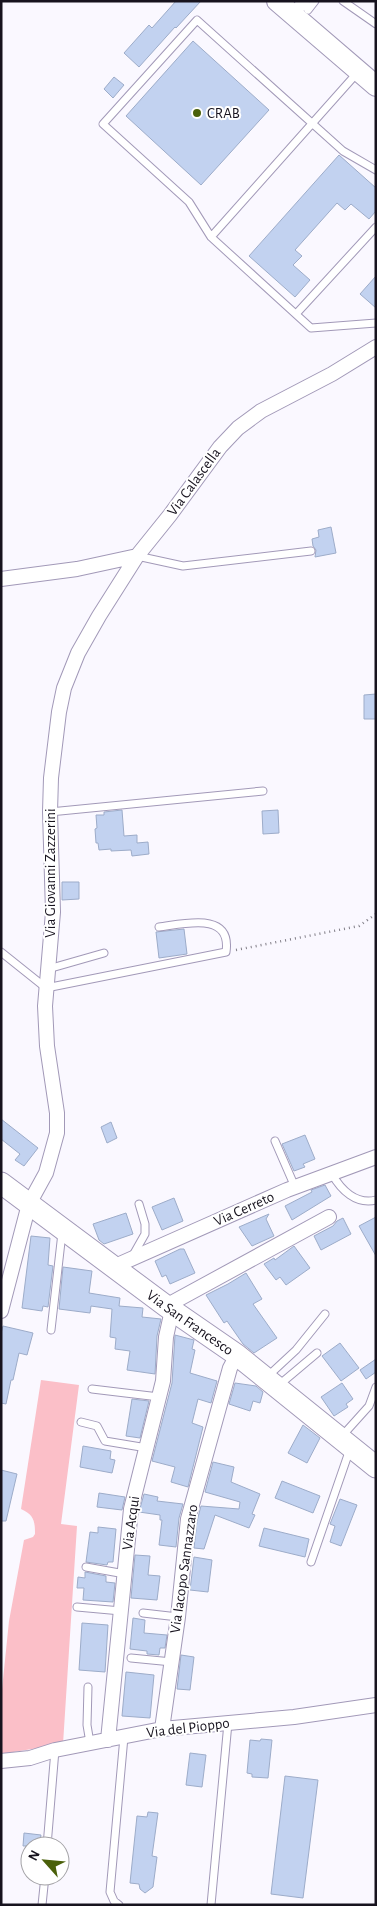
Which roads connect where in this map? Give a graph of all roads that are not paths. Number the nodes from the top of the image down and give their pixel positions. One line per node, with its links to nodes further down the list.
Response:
1 (277, 1): 5 (main road)
2 (343, 1): 4 (lane)
3 (305, 4): 5 (main road)
4 (376, 24)
5 (367, 70): 6 (main road); 7 (lane)
6 (376, 86)
7 (312, 124): 8 (lane); 10 (lane); 10 (lane)
8 (376, 170)
9 (376, 227): 11 (lane)
10 (211, 237): 11 (lane)
11 (296, 314): 12 (lane)
12 (376, 323)
13 (376, 347): 15 (street, Via Calascella)
14 (311, 551): 15 (lane)
15 (137, 556): 16 (street); 18 (street, Via Giovanni Zazzerini)
16 (1, 579)
17 (263, 791): 18 (lane)
18 (50, 812): 22 (street, Via Giovanni Zazzerini)
19 (159, 927): 23 (lane)
20 (1, 952): 23 (lane)
21 (104, 953): 22 (lane)
22 (48, 969): 23 (street, Via Giovanni Zazzerini)
23 (46, 988): 30 (street, Via Giovanni Zazzerini)
24 (275, 1141): 28 (lane)
25 (376, 1157): 26 (street, Via Cerreto)
26 (332, 1174): 28 (street, Via Cerreto); 29 (lane)
27 (1, 1183): 30 (main road, Via San Francesco)
28 (295, 1187): 34 (street, Via Cerreto)
29 (376, 1200)
30 (28, 1204): 33 (main road, Via San Francesco); 36 (street)
31 (139, 1204): 34 (lane)
32 (329, 1217): 35 (street)
33 (63, 1229): 34 (main road, Via San Francesco); 38 (lane)
34 (123, 1263): 35 (main road, Via San Francesco)
35 (169, 1308): 40 (main road, Via San Francesco); 44 (street, Via Acqui)
36 (1, 1311)
37 (325, 1314): 41 (lane)
38 (51, 1330)
39 (317, 1353): 41 (lane)
40 (237, 1355): 41 (main road, Via San Francesco); 55 (street, Via Iacopo Sannazzaro)
41 (271, 1383): 46 (main road, Via San Francesco)
42 (376, 1387): 46 (lane)
43 (92, 1389): 44 (lane)
44 (159, 1397): 47 (street, Via Acqui)
45 (81, 1422): 47 (lane)
46 (345, 1442): 48 (main road, Via San Francesco); 49 (lane)
47 (147, 1448): 51 (street, Via Acqui)
48 (376, 1467)
49 (311, 1562)
50 (86, 1567): 51 (lane)
51 (125, 1574): 53 (street, Via Acqui)
52 (77, 1607): 53 (lane)
53 (121, 1611): 63 (street, Via Acqui)
54 (143, 1613): 55 (lane)
55 (178, 1617): 57 (street, Via Iacopo Sannazzaro)
56 (131, 1658): 57 (lane)
57 (172, 1662): 61 (street, Via Iacopo Sannazzaro)
58 (88, 1687): 64 (lane)
59 (376, 1705): 60 (street, Via del Pioppo)
60 (228, 1723): 61 (street, Via del Pioppo); 71 (lane)
61 (162, 1729): 62 (street, Via del Pioppo)
62 (124, 1737): 63 (street, Via del Pioppo); 70 (lane)
63 (108, 1740): 64 (street, Via del Pioppo)
64 (90, 1743): 65 (street, Via del Pioppo)
65 (55, 1750): 66 (street, Via del Pioppo); 67 (lane)
66 (1, 1761)
67 (48, 1836)
68 (43, 1886): 69 (lane)
69 (42, 1905)
70 (119, 1905)
71 (211, 1905)

